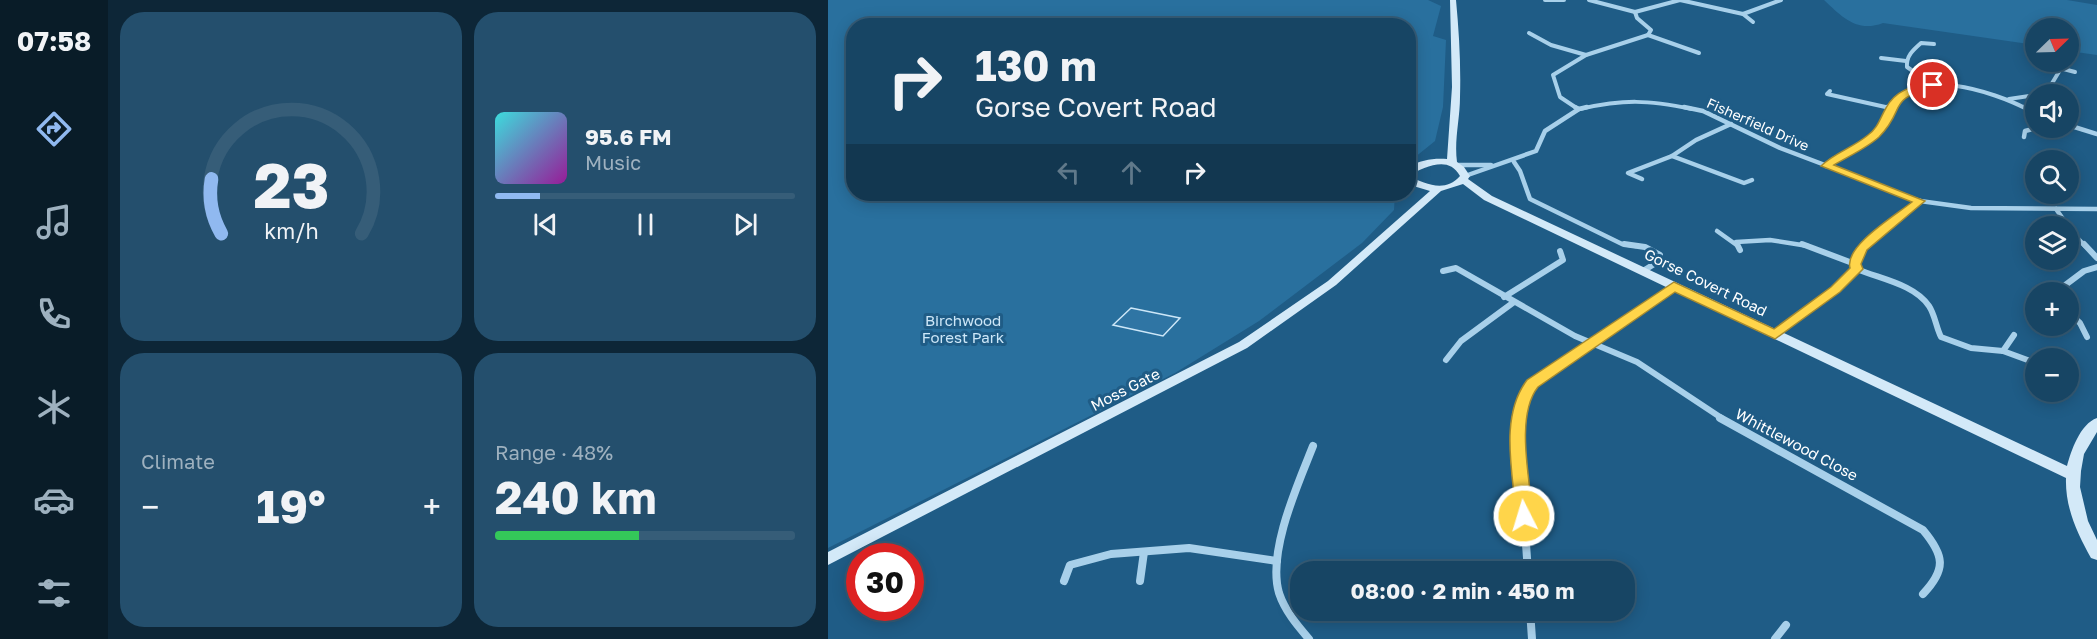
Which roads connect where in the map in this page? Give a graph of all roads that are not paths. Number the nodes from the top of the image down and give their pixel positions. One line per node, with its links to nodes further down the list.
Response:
1 (1453, 0): 29 (street)
2 (1545, 0): 3 (street)
3 (1564, 0)
4 (1588, 0): 7 (street)
5 (1680, 0): 7 (street); 8 (street)
6 (1781, 0): 8 (street)
7 (1635, 12): 11 (street)
8 (1743, 14): 9 (street)
9 (1753, 22)
10 (1529, 33): 14 (street)
11 (1648, 34): 13 (street); 14 (street)
12 (1934, 44): 16 (street)
13 (1699, 54)
14 (1586, 55): 23 (street)
15 (1881, 58): 16 (street)
16 (1906, 61): 17 (street)
17 (1933, 85): 20 (street); 21 (street)
18 (1830, 91): 21 (street)
19 (2025, 96): 20 (street)
20 (2008, 99): 22 (street)
21 (1890, 108): 35 (street)
22 (2025, 108)
23 (1579, 109): 24 (street, Fisherfield Drive); 31 (street, Fisherfield Drive)
24 (1731, 124): 30 (street); 35 (street, Fisherfield Drive)
25 (2079, 128): 27 (street)
26 (2025, 131): 28 (street)
27 (2097, 134)
28 (2024, 137)
29 (1449, 144): 32 (street); 33 (street)
30 (1672, 156): 37 (street); 38 (street)
31 (1514, 162): 34 (street, Fisherfield Drive); 57 (street)
32 (1454, 164): 33 (street); 34 (street, Fisherfield Drive); 36 (street)
33 (1418, 165)
34 (1497, 165): 36 (street, Fisherfield Drive)
35 (1826, 166): 43 (street, Fisherfield Drive)
36 (1464, 178): 40 (street, Moss Gate); 41 (street, Gorse Covert Road)
37 (1642, 179)
38 (1752, 180)
39 (1416, 183): 40 (street)
40 (1443, 188): 41 (street, Gorse Covert Road); 46 (street, Moss Gate)
41 (1488, 198): 57 (street, Gorse Covert Road)
42 (1412, 201): 46 (street)
43 (1920, 201): 44 (street, Fisherfield Drive); 54 (street)
44 (2056, 209): 45 (street, Fisherfield Drive); 47 (street)
45 (2097, 209)
46 (1412, 210): 75 (street, Moss Gate)
47 (2061, 216)
48 (1717, 231): 50 (street)
49 (2079, 239): 53 (street)
50 (1736, 242): 51 (street); 54 (street)
51 (1740, 250)
52 (1560, 251): 60 (street)
53 (2097, 258)
54 (1856, 266): 63 (street); 67 (street)
55 (2097, 267): 58 (street)
56 (1443, 271): 60 (street, Whittlewood Close)
57 (1643, 271): 59 (street, Gorse Covert Road)
58 (2068, 282)
59 (1674, 286): 63 (street, Gorse Covert Road); 66 (street)
60 (1504, 297): 61 (street, Whittlewood Close)
61 (1514, 302): 66 (street, Whittlewood Close); 69 (street)
62 (2079, 322): 65 (street)
63 (1775, 335): 72 (street, Gorse Covert Road)
64 (2014, 335): 67 (street)
65 (2087, 337)
66 (1592, 342): 77 (street); 80 (street, Whittlewood Close)
67 (2002, 351): 68 (street)
68 (2025, 359)
69 (1446, 360)
70 (2097, 423): 72 (street)
71 (1313, 446): 76 (street)
72 (2072, 474): 73 (street)
73 (2094, 546)
74 (1144, 552): 76 (street); 78 (street); 79 (street)
75 (828, 559)
76 (1277, 561): 83 (street)
77 (1527, 561)
78 (1064, 581)
79 (1140, 581)
80 (1923, 594)
81 (1531, 621): 84 (street)
82 (1786, 625): 85 (street)
83 (1309, 639)
84 (1532, 639)
85 (1775, 639)

